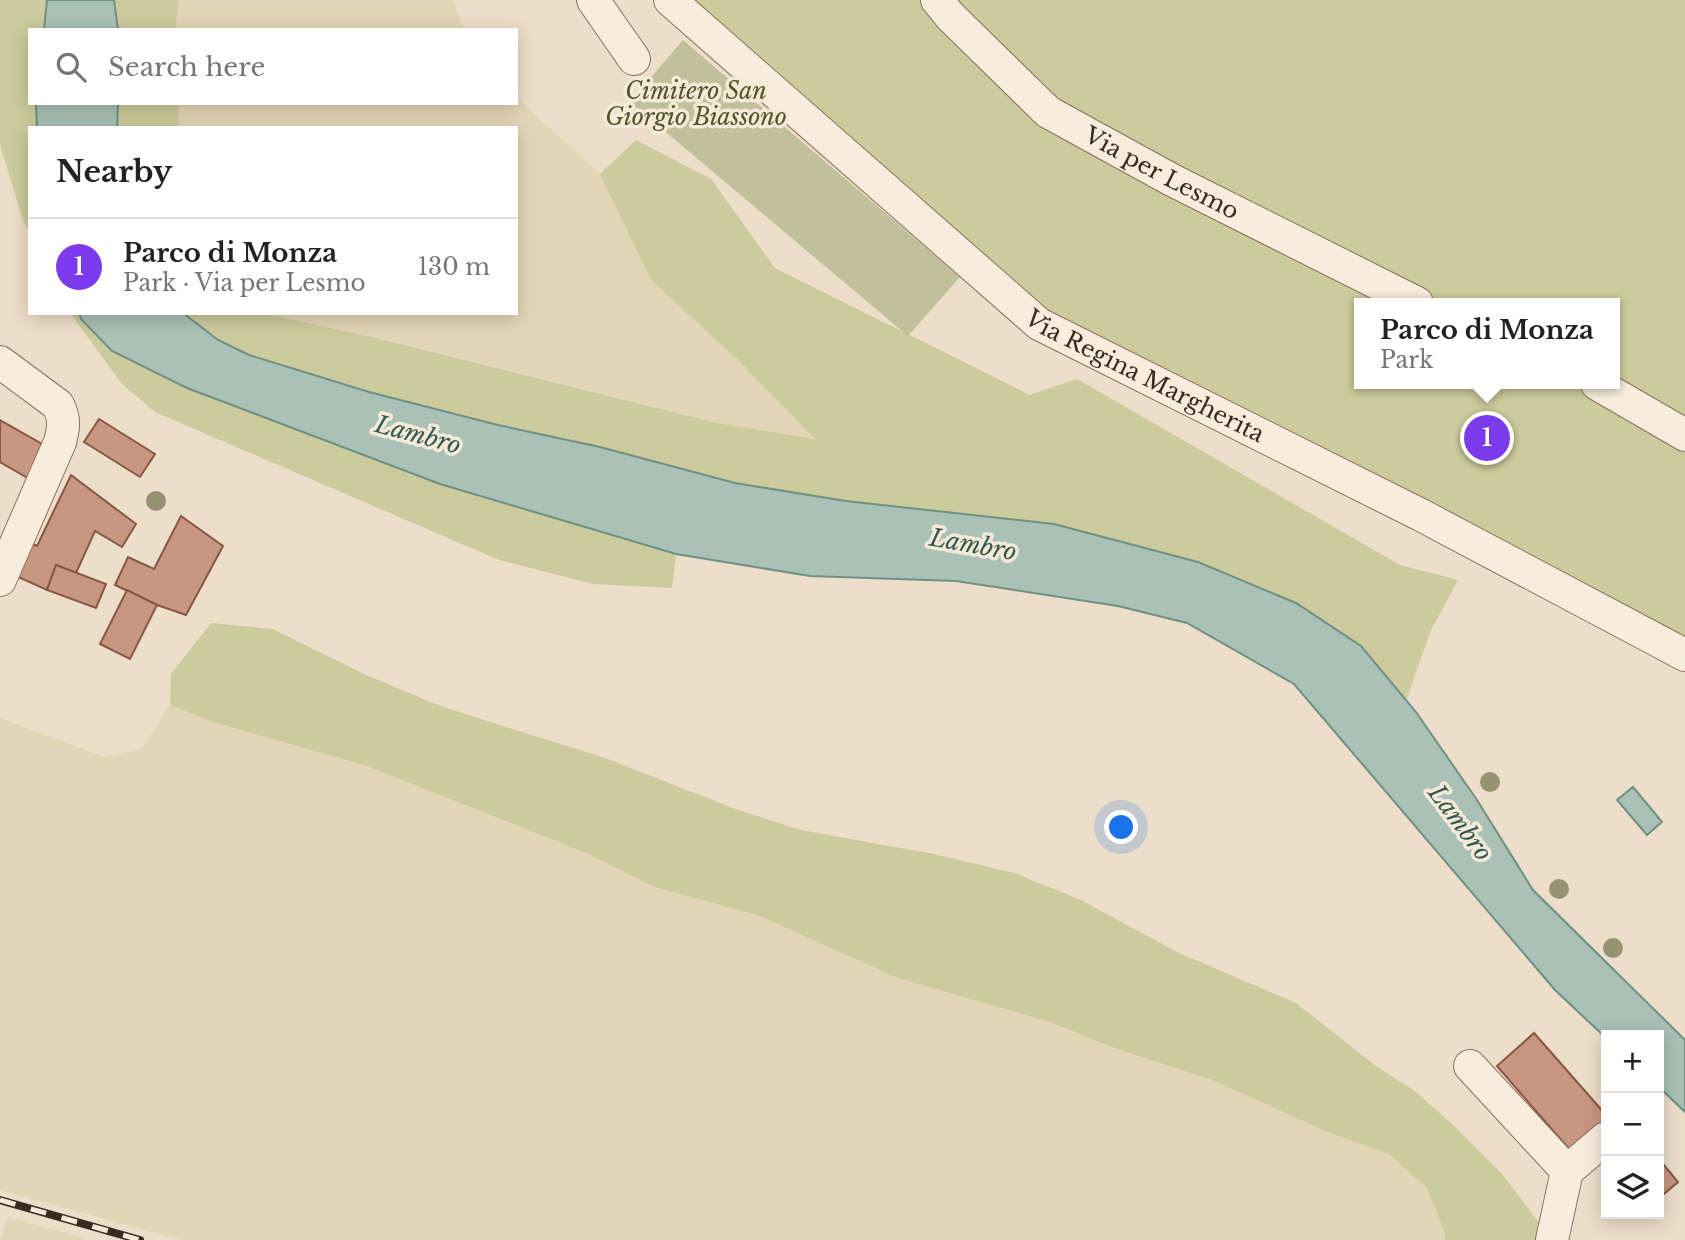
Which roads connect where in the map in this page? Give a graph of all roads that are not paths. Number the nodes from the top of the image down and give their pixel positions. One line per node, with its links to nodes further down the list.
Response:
1 (593, 0): 4 (street)
2 (670, 0): 10 (street, Via Regina Margherita)
3 (937, 0): 5 (street, Via per Lesmo)
4 (634, 59)
5 (1407, 298)
6 (0, 362): 9 (street)
7 (1606, 389): 8 (street)
8 (1685, 435)
9 (0, 580)
10 (1685, 655)
11 (1470, 1066): 13 (street)
12 (1601, 1142): 13 (street)
13 (1567, 1171): 14 (street)
14 (1552, 1240)

